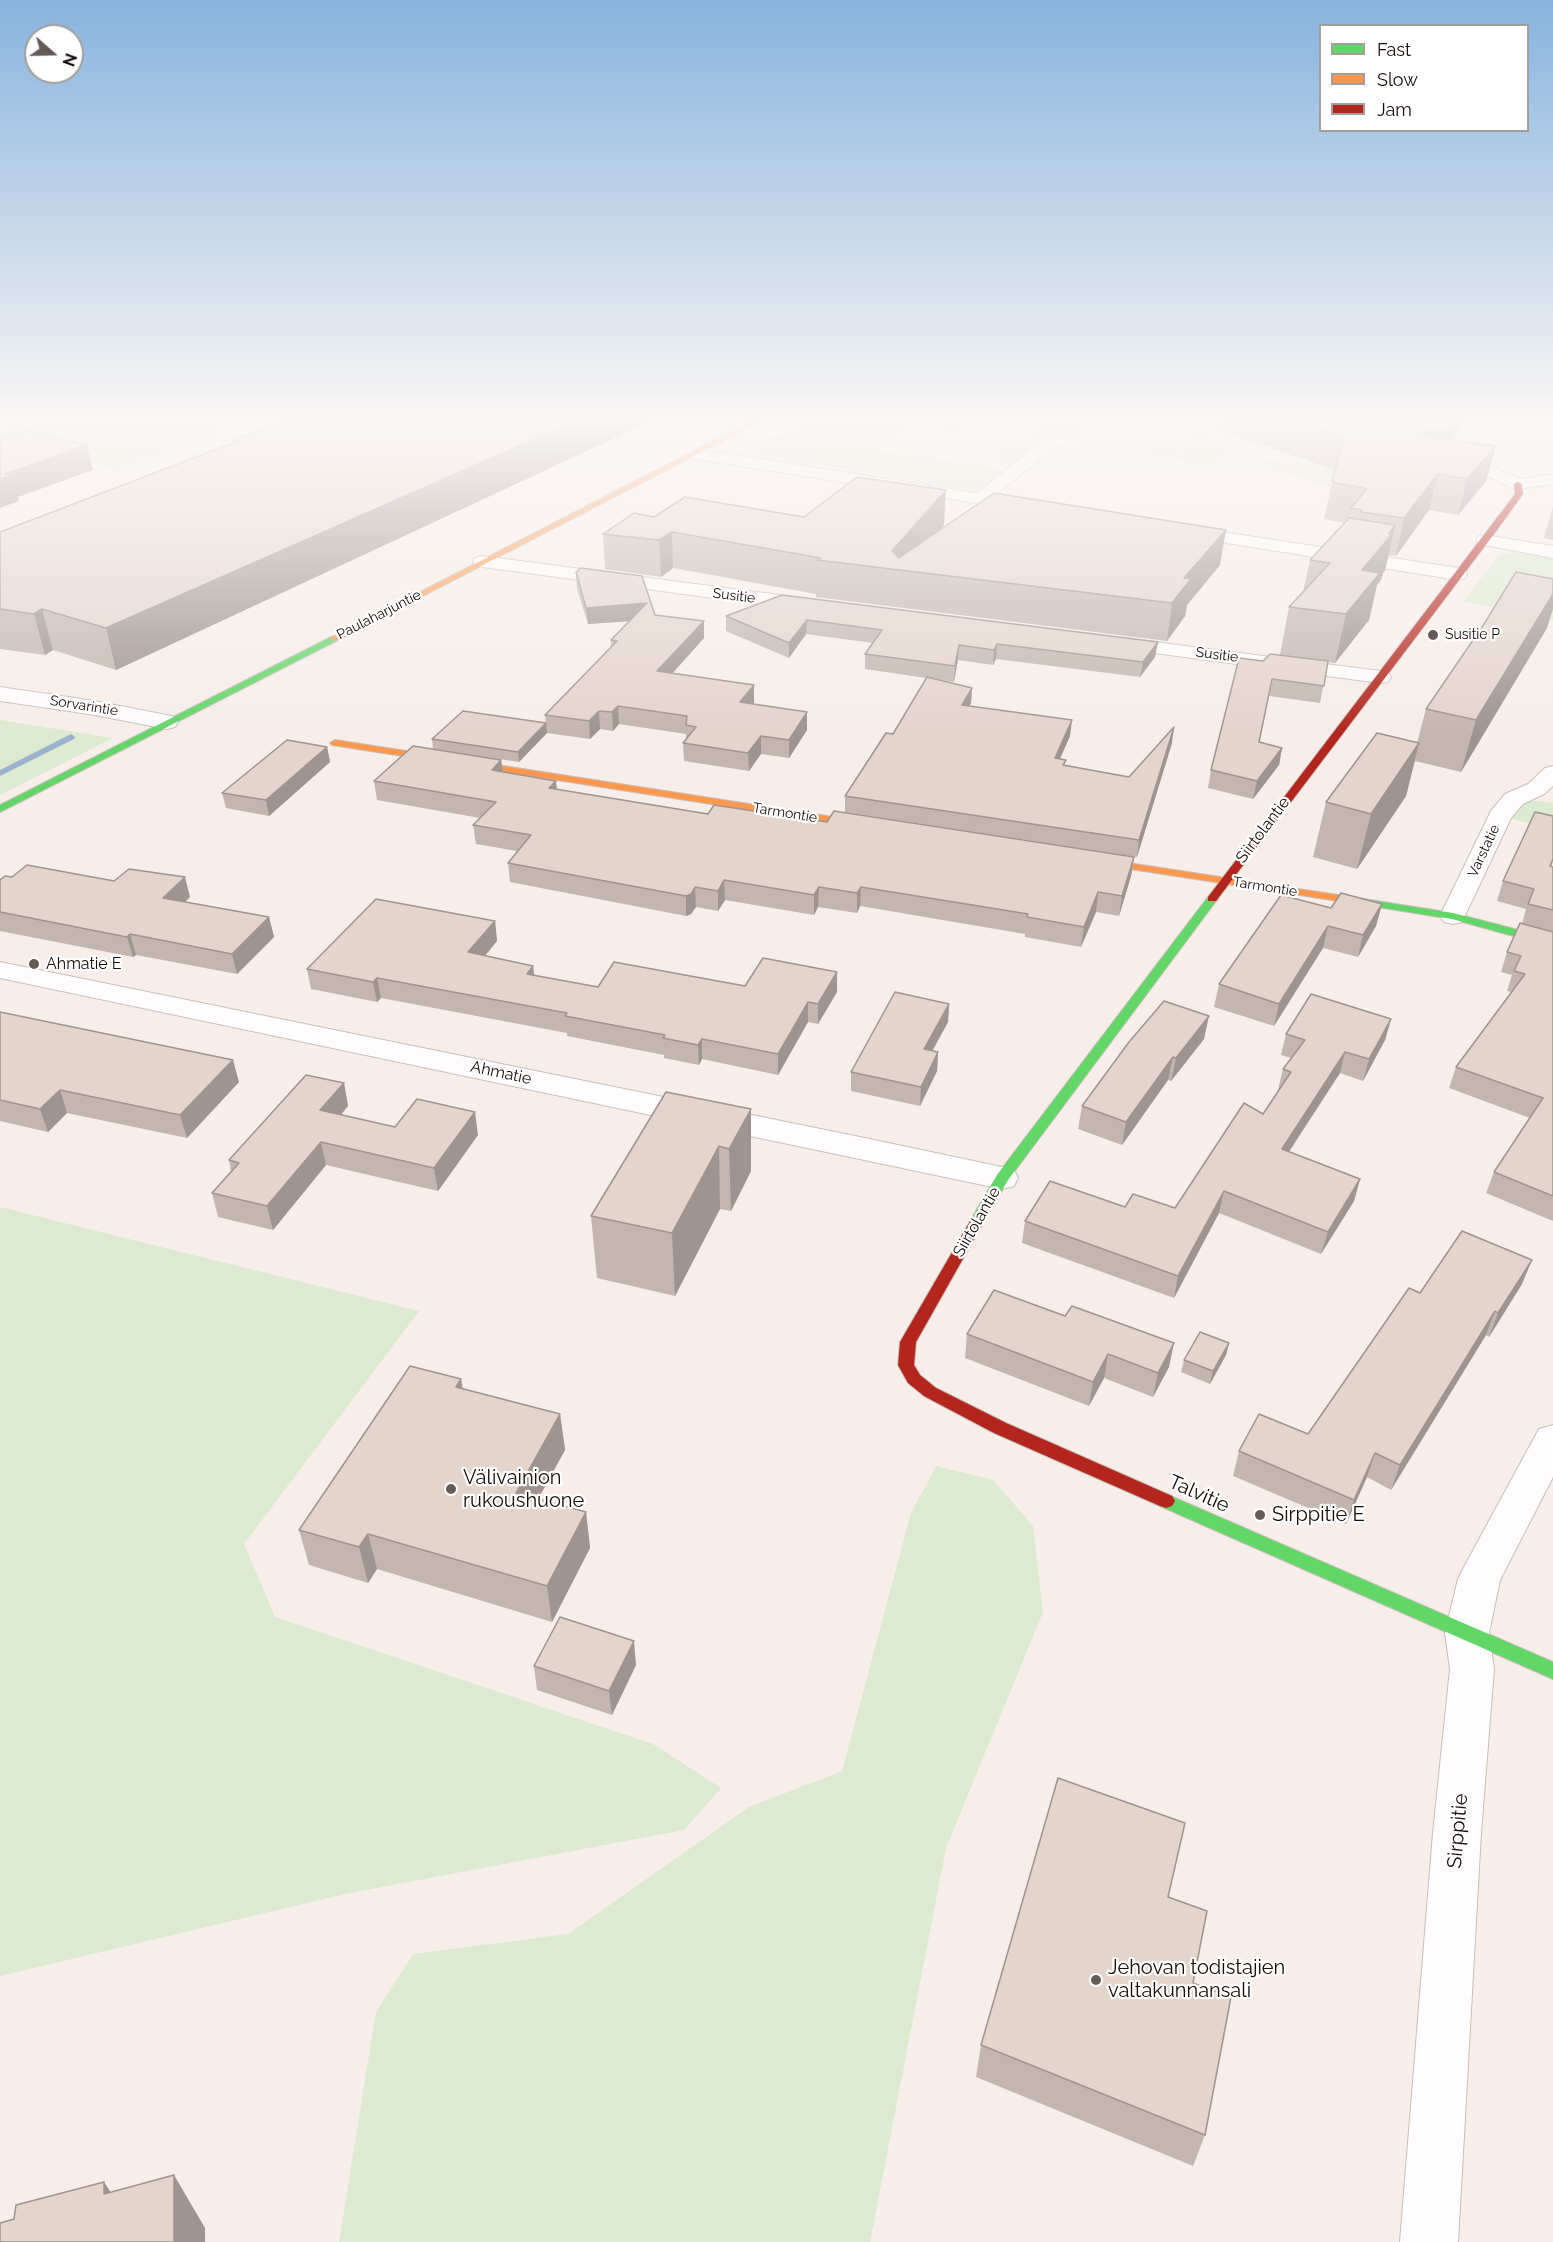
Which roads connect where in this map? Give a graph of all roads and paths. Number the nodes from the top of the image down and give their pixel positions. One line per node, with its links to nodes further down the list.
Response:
1 (553, 526): 6 (street, Paulaharjuntie)
2 (1496, 526): 4 (street, Siirtolantie)
3 (1166, 528): 7 (street)
4 (1485, 540): 5 (street); 7 (street, Siirtolantie)
5 (1553, 552)
6 (482, 562): 8 (street, Susitie); 12 (street, Paulaharjuntie)
7 (1458, 574): 10 (street, Siirtolantie)
8 (834, 608)
9 (1092, 640): 10 (street, Susitie)
10 (1380, 677): 18 (street, Siirtolantie)
11 (0, 694): 12 (street, Sorvarintie)
12 (167, 723): 15 (street, Paulaharjuntie)
13 (334, 743): 16 (street, Tarmontie)
14 (1553, 773): 19 (street, Varstatie)
15 (0, 809)
16 (883, 828)
17 (1070, 857): 18 (street, Tarmontie)
18 (1225, 880): 19 (street, Tarmontie); 22 (street, Siirtolantie)
19 (1453, 916): 20 (street, Tarmontie)
20 (1553, 944)
21 (0, 970): 22 (street, Ahmatie)
22 (1002, 1178): 23 (street, Siirtolantie)
23 (906, 1365): 25 (street, Talvitie)
24 (1553, 1440): 25 (street, Sirppitie)
25 (1467, 1633): 26 (street, Talvitie); 27 (street, Sirppitie)
26 (1553, 1671)
27 (1429, 2242)

